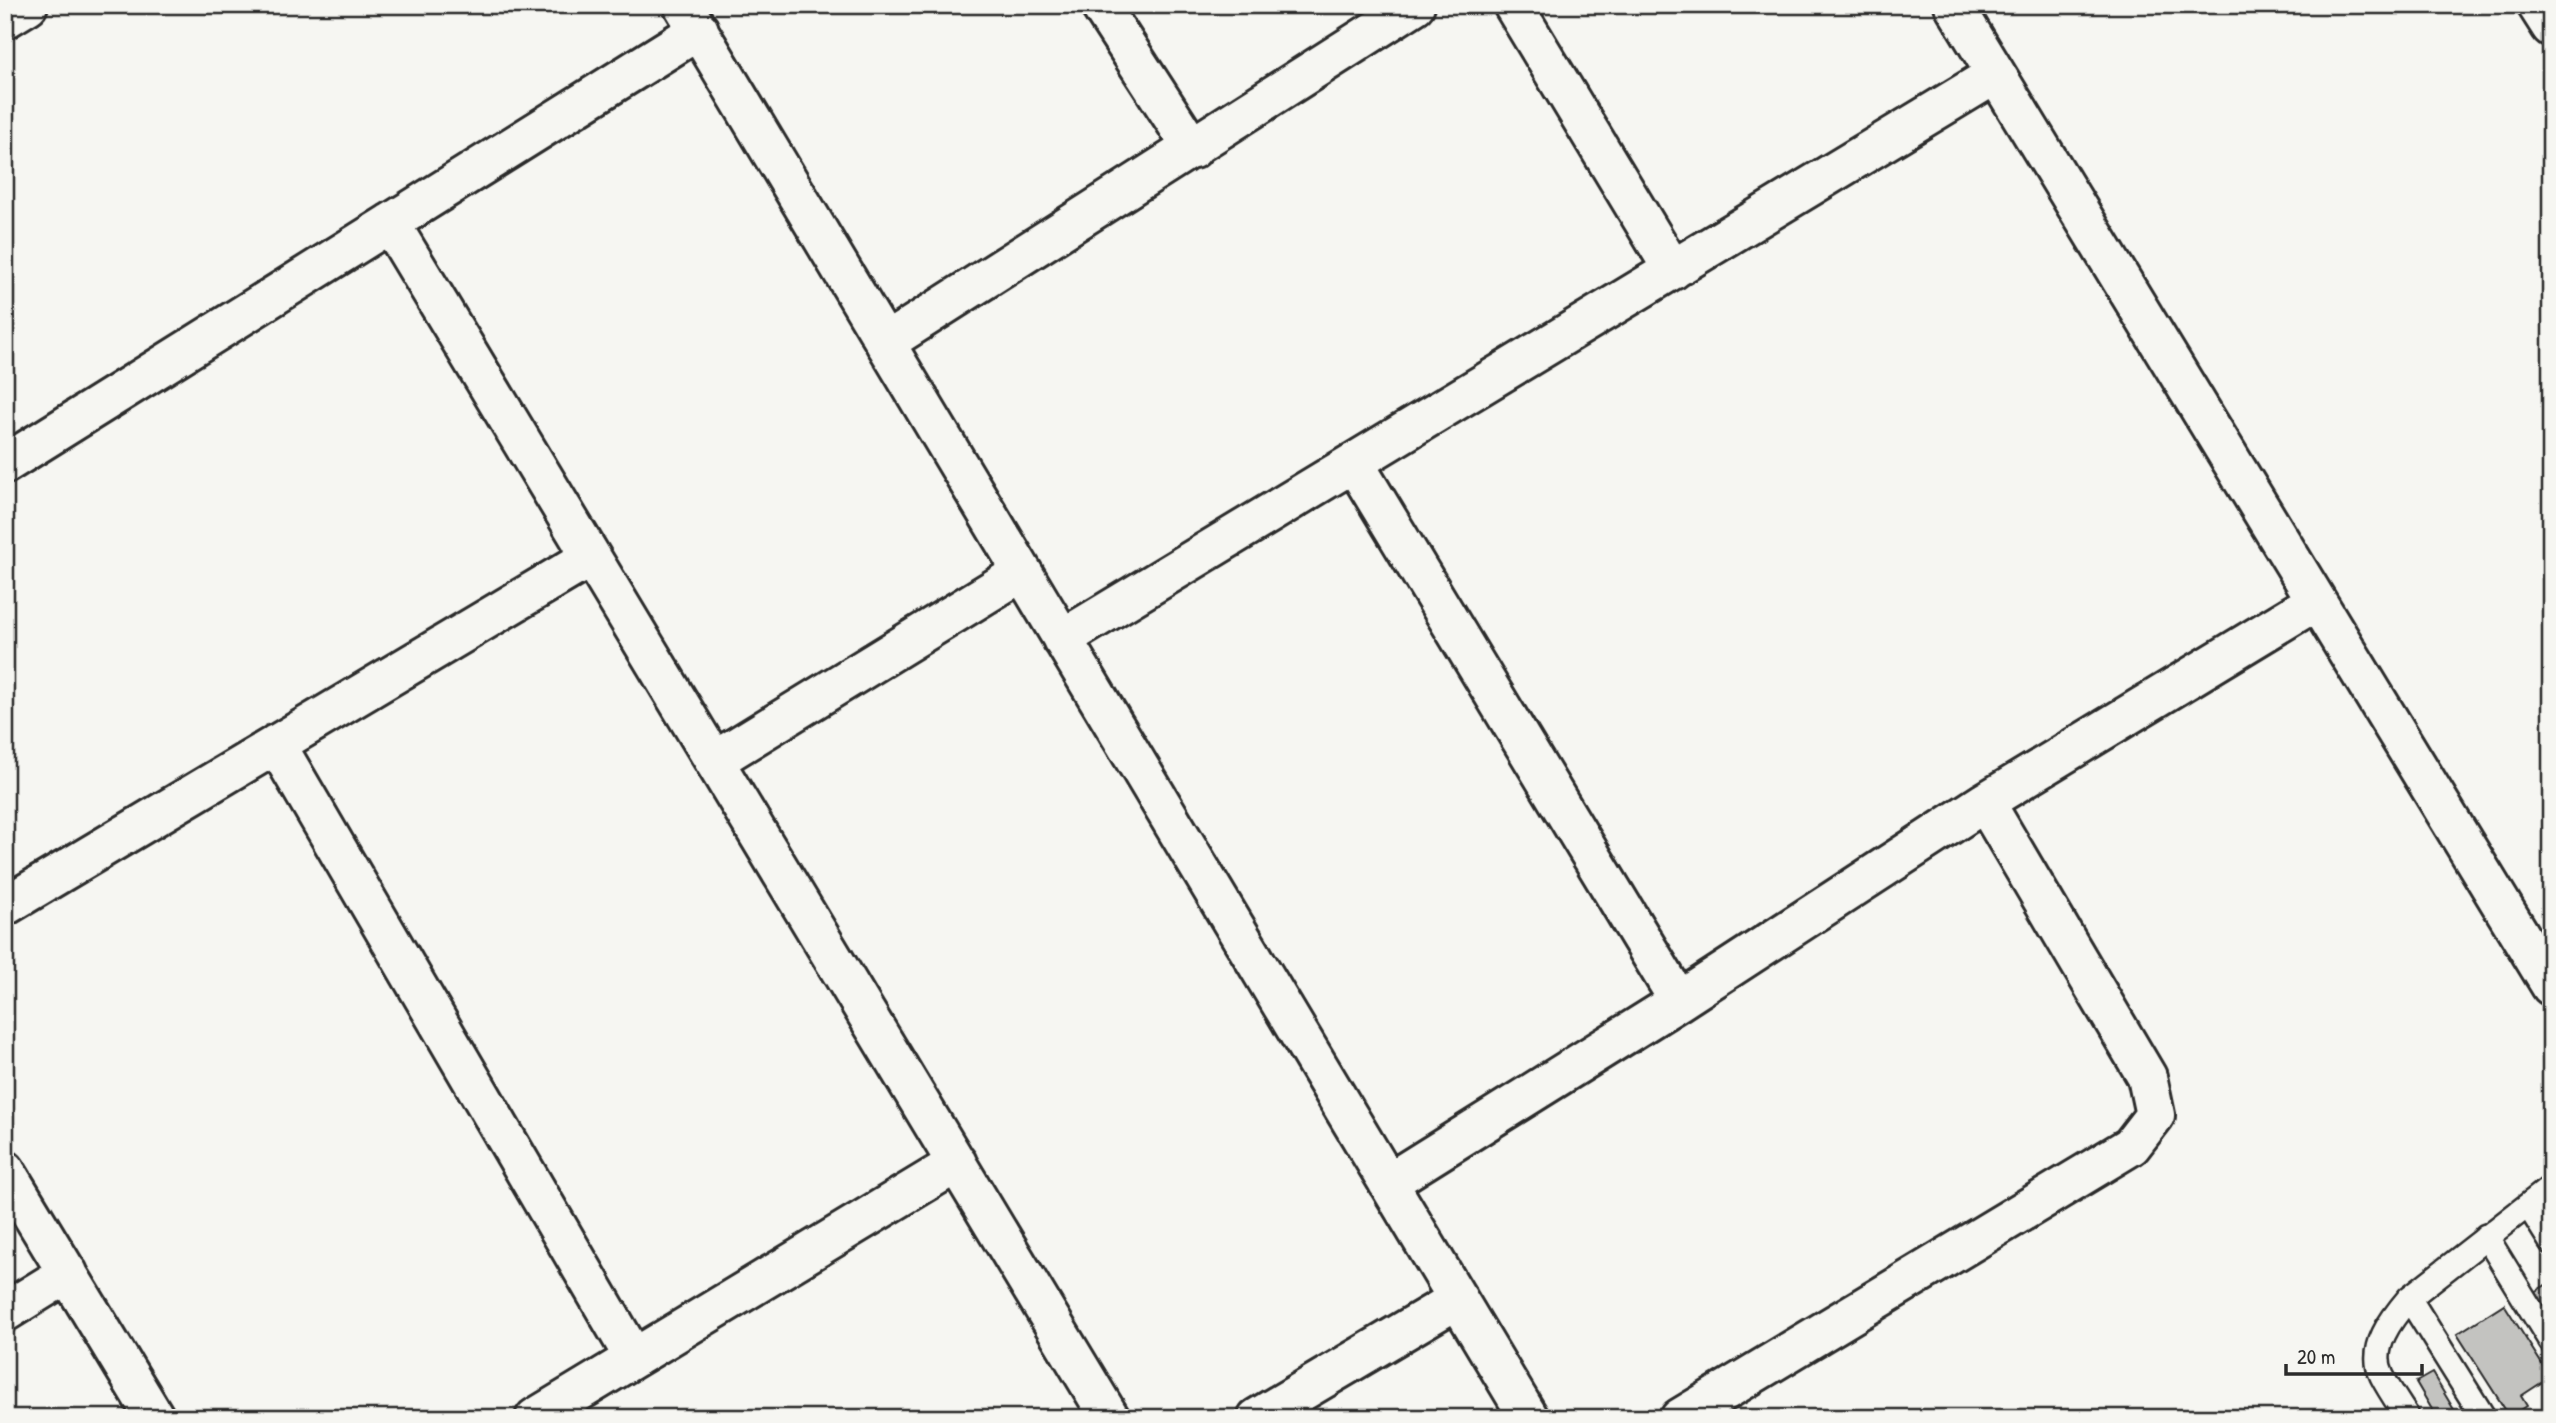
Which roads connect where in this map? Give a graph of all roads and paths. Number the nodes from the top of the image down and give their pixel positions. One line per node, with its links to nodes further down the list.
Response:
1 (28, 5): 8 (street)
2 (1100, 5): 11 (street)
3 (1415, 5): 11 (street)
4 (1513, 5): 13 (street)
5 (1954, 5): 10 (street)
6 (2536, 5): 9 (street)
7 (691, 18): 12 (street); 14 (street)
8 (5, 19)
9 (2551, 27)
10 (1996, 74): 13 (street); 19 (street)
11 (1193, 149): 14 (street)
12 (390, 223): 16 (street); 17 (street)
13 (1673, 270): 15 (street)
14 (885, 342): 18 (street)
15 (1354, 463): 20 (street); 26 (street)
16 (5, 464)
17 (591, 557): 21 (street); 22 (street)
18 (1022, 572): 20 (street); 22 (street)
19 (2316, 601): 23 (street); 25 (street)
20 (1062, 639): 29 (street)
21 (276, 744): 24 (street); 39 (street)
22 (714, 761): 27 (street)
23 (1985, 802): 26 (street); 45 (street)
24 (5, 906)
25 (2551, 986)
26 (1679, 1001): 29 (street)
27 (957, 1163): 39 (street); 42 (street)
28 (5, 1170): 34 (street)
29 (1388, 1183): 36 (street)
30 (2551, 1187): 31 (lane)
31 (2528, 1205): 32 (lane); 33 (lane)
32 (2486, 1236): 35 (lane); 38 (lane)
33 (2551, 1242)
34 (68, 1273): 37 (street); 40 (street)
35 (2409, 1298): 46 (lane); 47 (lane)
36 (1458, 1299): 43 (street); 44 (street)
37 (5, 1312)
38 (2551, 1342)
39 (634, 1358): 41 (street)
40 (155, 1418)
41 (535, 1418)
42 (1110, 1418)
43 (1257, 1418)
44 (1529, 1418)
45 (1680, 1418)
46 (2408, 1418)
47 (2484, 1418)

